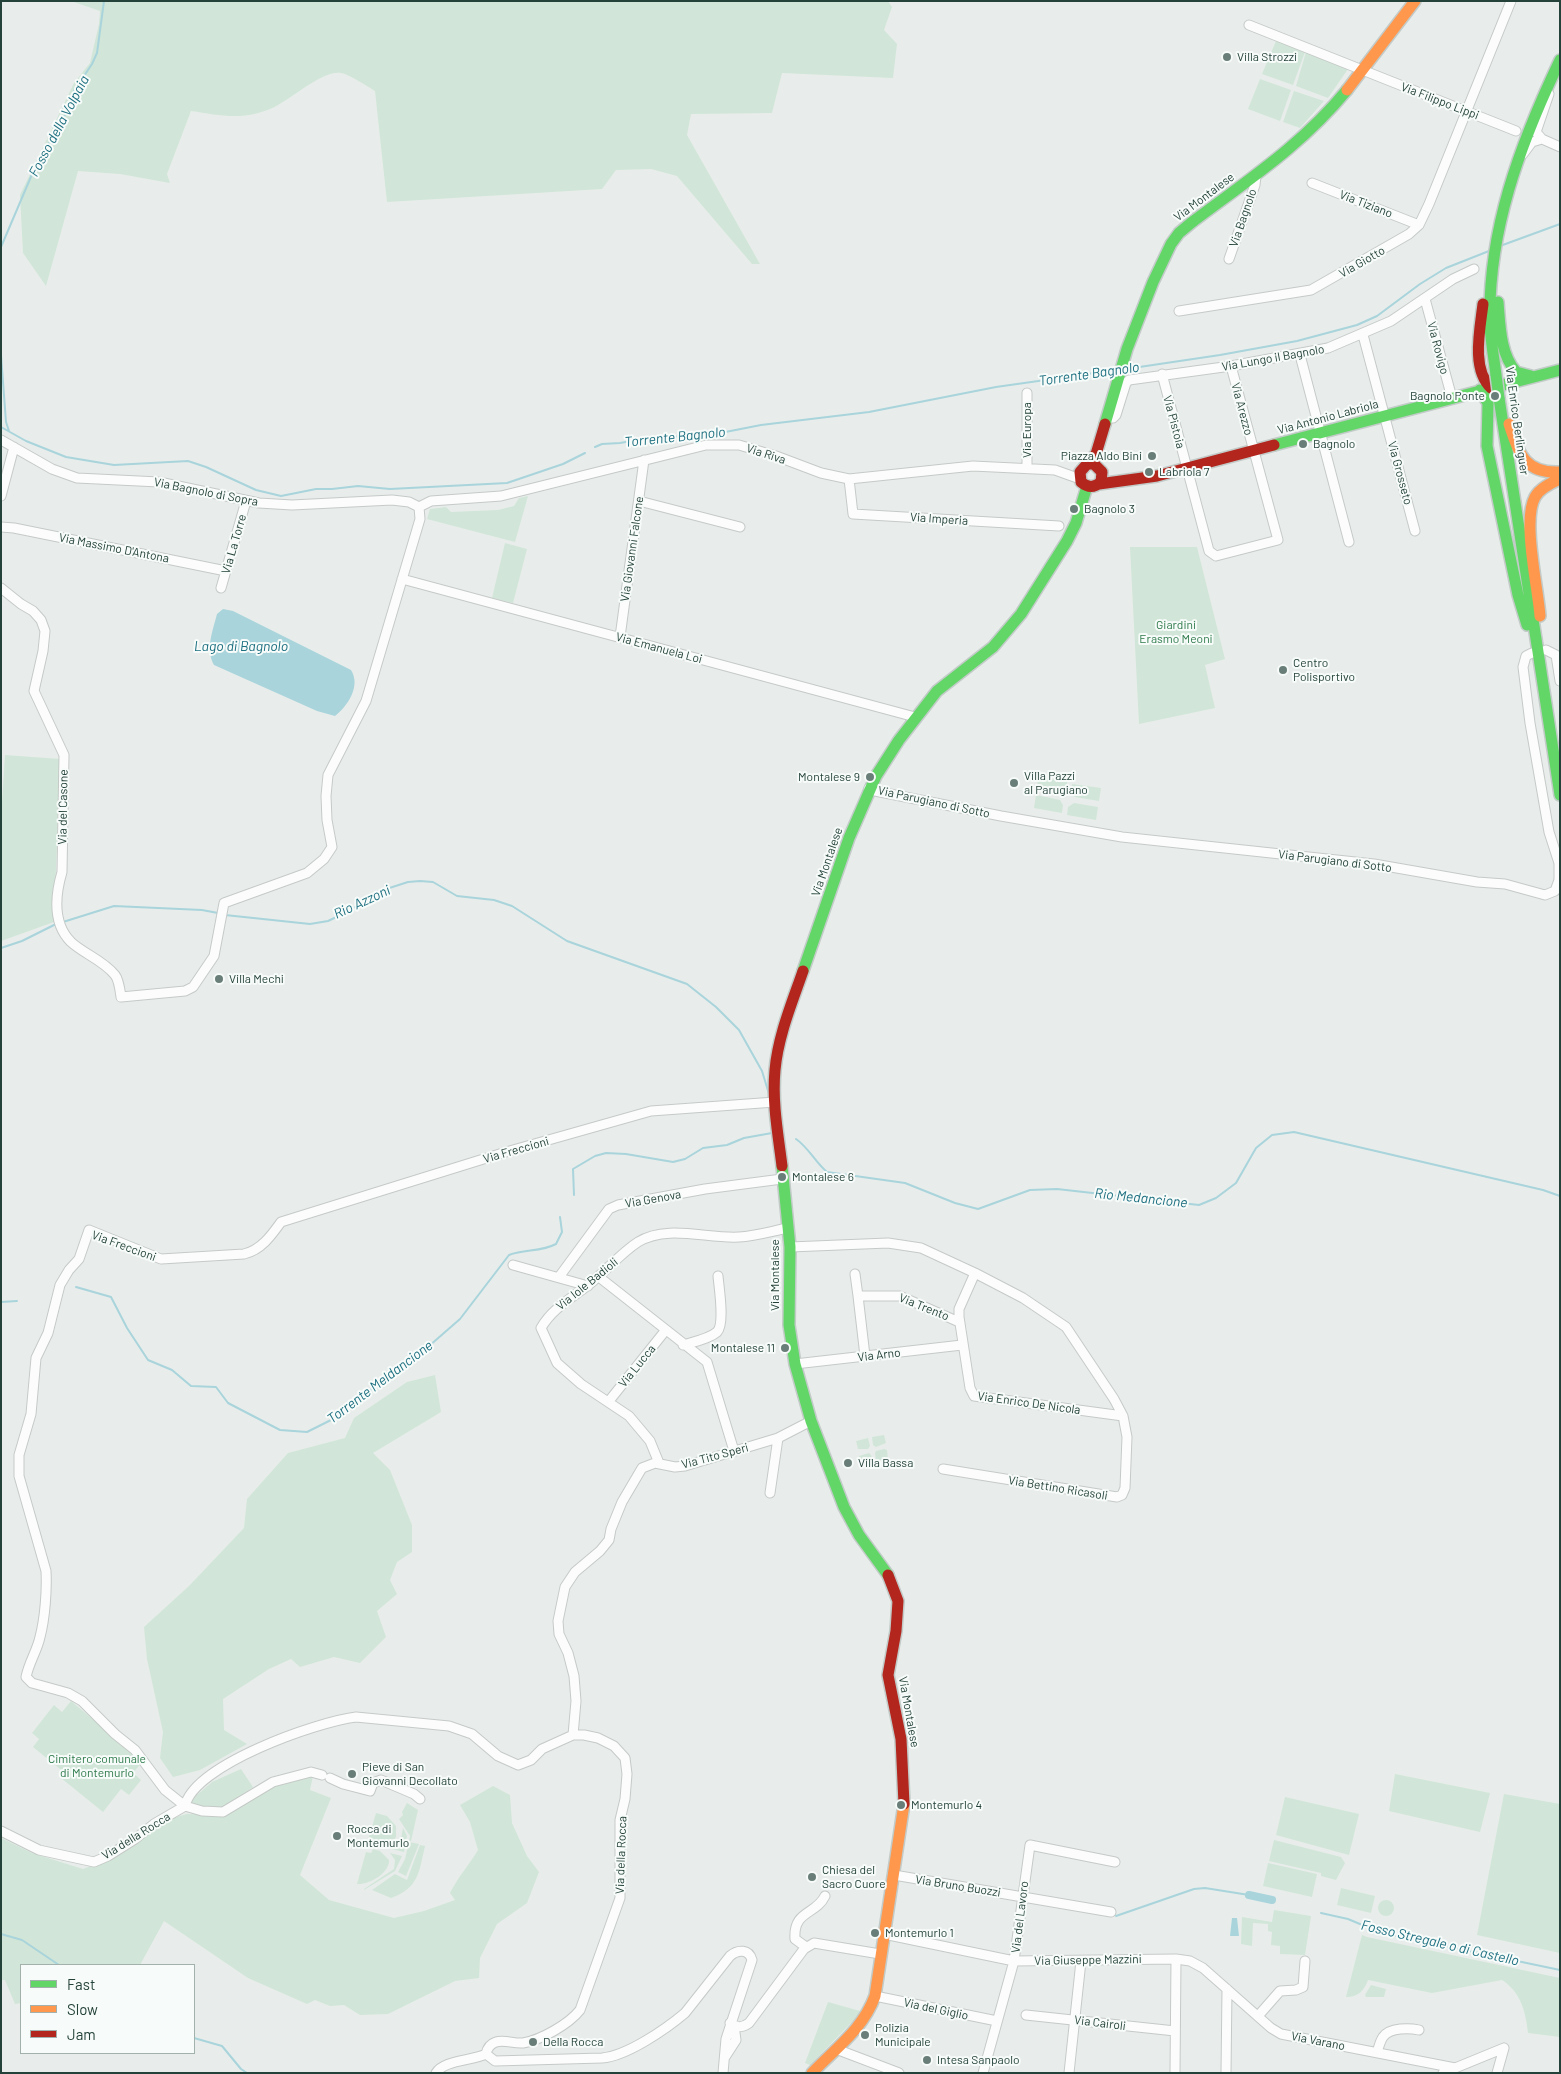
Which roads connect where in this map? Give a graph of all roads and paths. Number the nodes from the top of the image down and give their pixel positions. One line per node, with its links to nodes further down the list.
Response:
1 (1416, 1): 5 (street, Via Montalese)
2 (1511, 1): 7 (street, Via Giotto)
3 (1249, 26): 5 (street, Via Filippo Lippi)
4 (1560, 60): 6 (street, Via Enrico Berlinguer)
5 (1364, 71): 7 (street, Via Filippo Lippi); 12 (street, Via Montalese)
6 (1546, 87): 9 (street); 11 (street, Via Enrico Berlinguer)
7 (1466, 111): 8 (street, Via Filippo Lippi); 14 (street, Via Giotto)
8 (1516, 131)
9 (1542, 140): 10 (street); 11 (street)
10 (1560, 147)
11 (1515, 164): 16 (street, Via Enrico Berlinguer)
12 (1256, 176): 15 (street, Via Bagnolo); 34 (street, Via Montalese)
13 (1312, 183): 14 (street, Via Tiziano)
14 (1419, 225): 20 (street, Via Giotto)
15 (1229, 259)
16 (1493, 263): 18 (street, Via Enrico Berlinguer); 24 (street)
17 (1474, 269): 19 (street, Via Lungo il Bagnolo)
18 (1492, 277): 27 (street); 32 (street, Via Enrico Berlinguer, bridge)
19 (1425, 299): 21 (street, Via Lungo il Bagnolo); 31 (street, Via Rovigo)
20 (1179, 311)
21 (1363, 335): 22 (street, Via Lungo il Bagnolo); 33 (street, Via Grosseto)
22 (1300, 355): 23 (street, Via Lungo il Bagnolo); 35 (street)
23 (1231, 366): 26 (street, Via Lungo il Bagnolo); 38 (street, Via Arezzo)
24 (1481, 369): 29 (street); 29 (street)
25 (1560, 370): 27 (street, Via Antonio Labriola)
26 (1162, 374): 34 (street, Via Lungo il Bagnolo); 41 (street, Via Pistoia)
27 (1538, 375): 28 (street); 29 (street, Via Antonio Labriola)
28 (1560, 378)
29 (1480, 390): 31 (street, Via Antonio Labriola); 64 (street)
30 (1027, 393): 40 (street, Via Europa)
31 (1452, 398): 33 (street, Via Antonio Labriola)
32 (1499, 398): 43 (street); 64 (street, Via Enrico Berlinguer)
33 (1384, 416): 35 (street, Via Antonio Labriola); 56 (street, Via Grosseto)
34 (1108, 418): 44 (street, Via Montalese)
35 (1320, 434): 38 (street, Via Antonio Labriola); 57 (street)
36 (1, 440): 37 (street, Via Bagnolo di Sopra)
37 (14, 447): 49 (street); 50 (street, Via Bagnolo di Sopra)
38 (1253, 452): 41 (street, Via Antonio Labriola); 58 (street, Via Arezzo)
39 (644, 460): 45 (street, Via Riva); 51 (street, Via Giovanni Falcone); 52 (street, Via Riva)
40 (1027, 468): 44 (street, Via Riva); 45 (street, Via Riva)
41 (1187, 469): 47 (street, Via Antonio Labriola); 58 (street, Via Pistoia)
42 (1102, 472): 44 (street); 47 (street, Via Antonio Labriola); 48 (street)
43 (1560, 472)
44 (1084, 475): 48 (street); 66 (street, Via Montalese)
45 (849, 479): 53 (street, Via Imperia)
46 (1560, 479): 64 (street)
47 (1129, 480): 48 (street, Via Antonio Labriola)
48 (1099, 484)
49 (1, 496)
50 (246, 501): 52 (street, Via Bagnolo di Sopra); 59 (street, Via La Torre)
51 (639, 501): 54 (street); 63 (street, Via Giovanni Falcone)
52 (419, 507): 60 (street)
53 (1059, 526)
54 (740, 527)
55 (1, 528): 59 (street, Via Massimo D'Antona)
56 (1416, 530)
57 (1349, 542)
58 (1209, 551)
59 (226, 570): 62 (street, Via La Torre)
60 (402, 579): 61 (street, Via del Casone); 63 (street, Via Emanuela Loi)
61 (1, 588)
62 (221, 588)
63 (620, 637): 66 (street, Via Emanuela Loi)
64 (1538, 649): 65 (street); 67 (street, Via Parugiano di Sotto); 68 (street, Via Enrico Berlinguer)
65 (1560, 681)
66 (915, 717): 67 (street, Via Montalese)
67 (870, 788): 69 (street, Via Montalese)
68 (1560, 795)
69 (775, 1102): 70 (street, Via Montalese); 97 (street, Via Freccioni)
70 (782, 1179): 71 (street, Via Montalese); 77 (street, Via Genova)
71 (788, 1228): 72 (street, Via Montalese); 78 (street, Via Iole Badioli)
72 (790, 1247): 74 (street); 86 (street, Via Montalese)
73 (513, 1265): 77 (street)
74 (975, 1272): 81 (street, Via Enrico De Nicola); 88 (street)
75 (855, 1274): 80 (street)
76 (718, 1276): 83 (street)
77 (559, 1277): 79 (street)
78 (599, 1277): 79 (street, Via Iole Badioli); 82 (street)
79 (588, 1286): 87 (street, Via Iole Badioli)
80 (858, 1296): 81 (street, Via Trento); 85 (street)
81 (959, 1322): 84 (street, Via Enrico De Nicola)
82 (665, 1331): 83 (street); 87 (street, Via Lucca)
83 (683, 1345): 91 (street)
84 (962, 1345): 85 (street, Via Arno); 88 (street, Via Enrico De Nicola)
85 (865, 1356): 86 (street, Via Arno)
86 (795, 1364): 89 (street, Via Montalese)
87 (609, 1401): 92 (street, Via Iole Badioli)
88 (1123, 1416): 93 (street, Via Bettino Ricasoli)
89 (811, 1421): 90 (street, Via Tito Speri); 100 (street, Via Montalese)
90 (778, 1438): 91 (street, Via Tito Speri); 94 (street)
91 (734, 1451): 92 (street, Via Tito Speri)
92 (659, 1463): 95 (street)
93 (943, 1470)
94 (770, 1493)
95 (573, 1735): 97 (street, Via della Rocca); 122 (street, Via della Rocca)
96 (420, 1799): 97 (street, Via della Rocca)
97 (185, 1806): 98 (street, Via della Rocca)
98 (1, 1831)
99 (1116, 1862): 102 (street, Via del Lavoro)
100 (894, 1875): 102 (street, Via Bruno Buozzi); 104 (street, Via Montalese)
101 (825, 1896): 105 (street)
102 (1022, 1896): 103 (street, Via Bruno Buozzi); 108 (street, Via del Lavoro)
103 (1112, 1912)
104 (884, 1934): 106 (street, Via Montalese); 108 (street, Via Giuseppe Mazzini)
105 (806, 1947): 106 (street); 117 (street)
106 (880, 1954): 112 (street, Via Montalese)
107 (1176, 1959): 109 (street, Via Giuseppe Mazzini); 111 (street, Via Varano); 119 (street)
108 (1014, 1961): 109 (street, Via Giuseppe Mazzini); 116 (street, Via del Lavoro)
109 (1081, 1961): 115 (street)
110 (1305, 1961): 114 (street)
111 (1226, 1989): 114 (street, Via Varano); 131 (street)
112 (875, 1996): 116 (street, Via del Giglio); 120 (street, Via Montalese)
113 (1026, 2015): 115 (street, Via Cairoli)
114 (1258, 2016): 121 (street, Via Varano)
115 (1075, 2020): 119 (street, Via Cairoli); 129 (street)
116 (997, 2021): 128 (street, Via del Lavoro)
117 (732, 2024): 122 (street); 125 (street)
118 (1419, 2030): 121 (street)
119 (1175, 2031): 130 (street)
120 (836, 2049): 126 (street, Via Montalese); 127 (street)
121 (1377, 2052): 123 (street, Via Varano)
122 (486, 2054): 124 (street)
123 (1455, 2068): 132 (street); 133 (street)
124 (436, 2073)
125 (723, 2073)
126 (812, 2073)
127 (899, 2073)
128 (983, 2073)
129 (1069, 2073)
130 (1175, 2073)
131 (1226, 2073)
132 (1442, 2073)
133 (1498, 2073)

